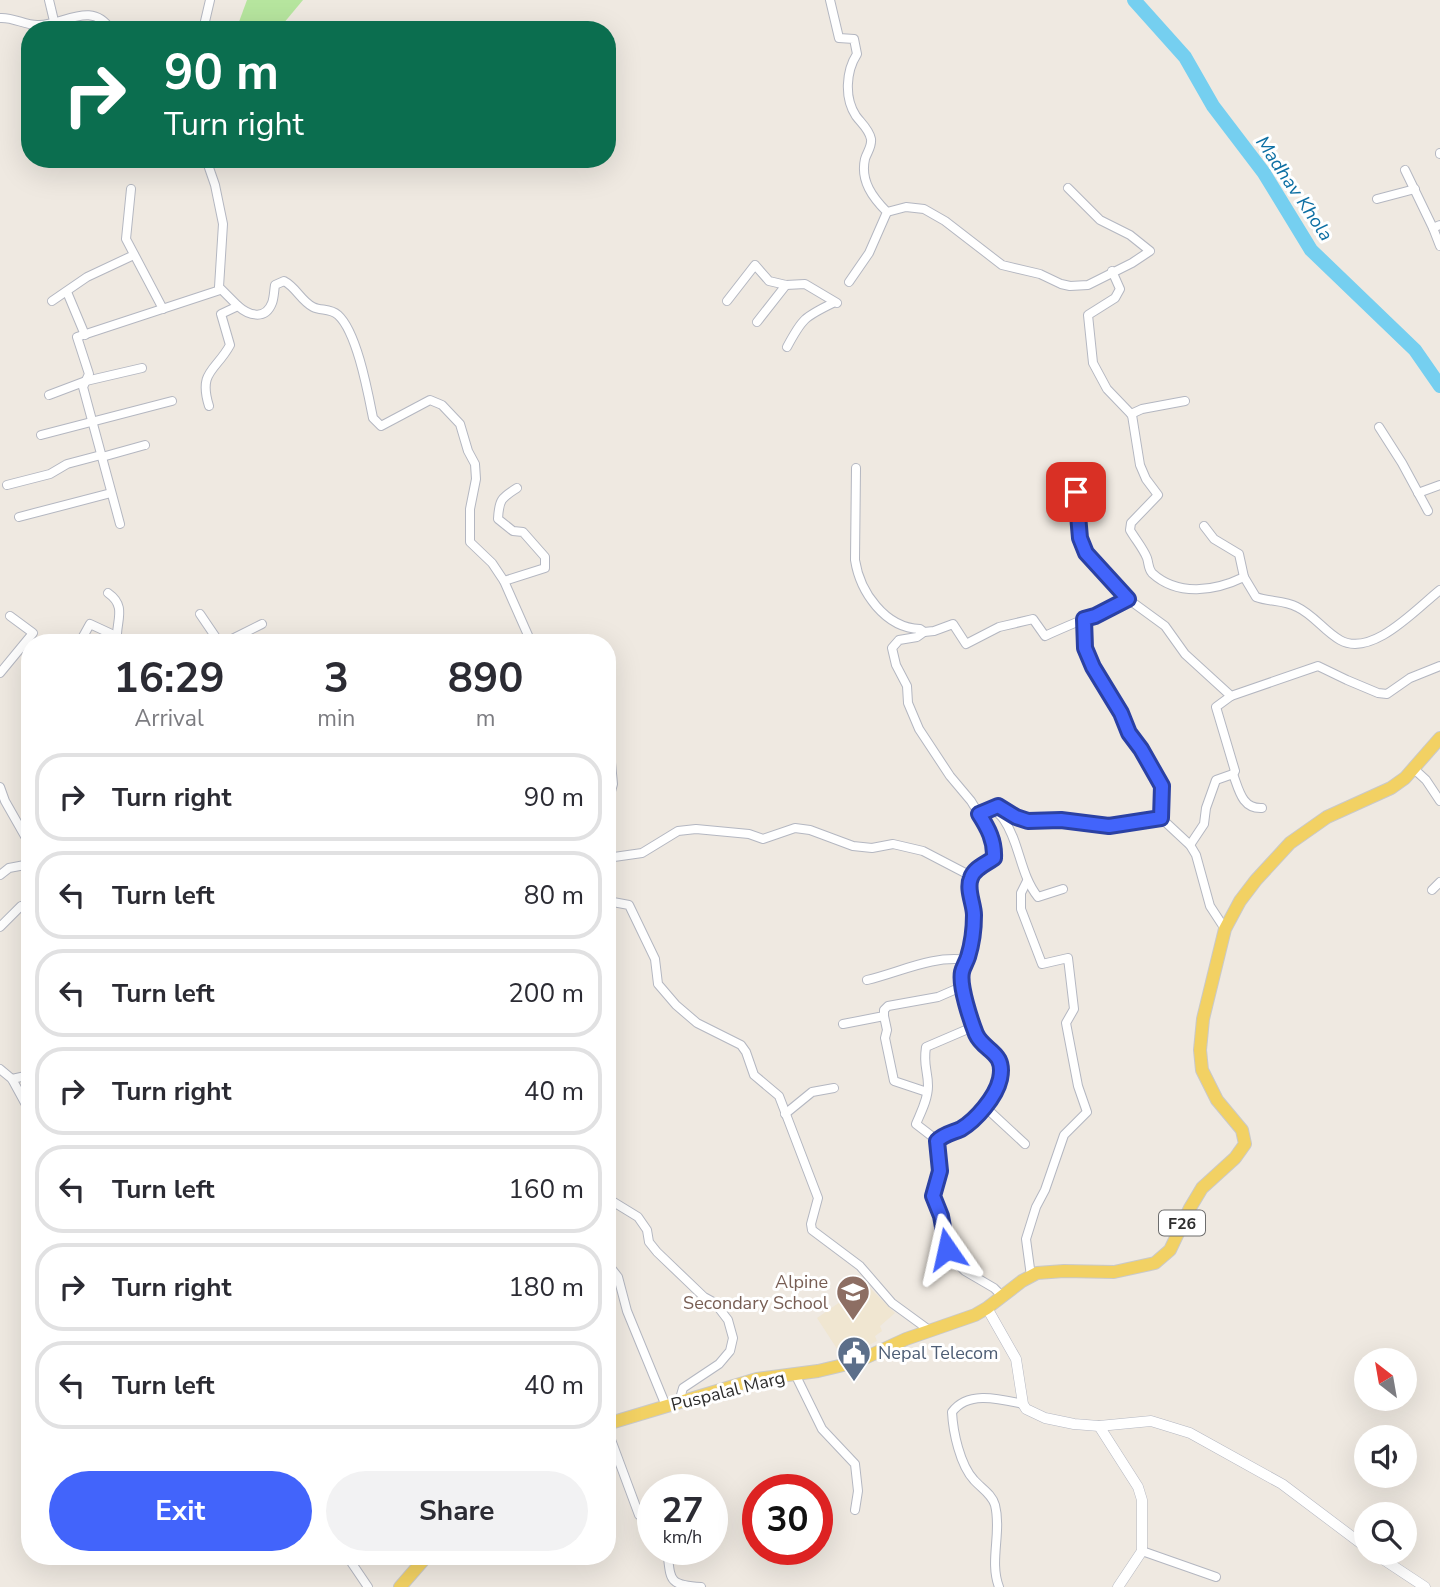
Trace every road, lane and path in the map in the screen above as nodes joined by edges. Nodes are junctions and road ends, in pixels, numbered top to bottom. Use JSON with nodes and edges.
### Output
{"nodes":[{"id":1,"x":49,"y":0,"type":"edge"},
{"id":2,"x":209,"y":0,"type":"edge"},
{"id":3,"x":830,"y":0,"type":"edge"},
{"id":4,"x":0,"y":18,"type":"edge"},
{"id":5,"x":54,"y":21,"type":"joint"},
{"id":6,"x":104,"y":21,"type":"edge"},
{"id":7,"x":205,"y":21,"type":"edge"},
{"id":8,"x":21,"y":22,"type":"edge"},
{"id":9,"x":209,"y":168,"type":"edge"},
{"id":10,"x":1405,"y":170,"type":"dead end"},
{"id":11,"x":1068,"y":188,"type":"dead end"},
{"id":12,"x":131,"y":189,"type":"dead end"},
{"id":13,"x":1415,"y":190,"type":"junction"},
{"id":14,"x":1377,"y":199,"type":"dead end"},
{"id":15,"x":887,"y":212,"type":"junction"},
{"id":16,"x":1436,"y":226,"type":"edge"},
{"id":17,"x":1440,"y":246,"type":"edge"},
{"id":18,"x":134,"y":255,"type":"junction"},
{"id":19,"x":1112,"y":271,"type":"junction"},
{"id":20,"x":849,"y":282,"type":"dead end"},
{"id":21,"x":786,"y":285,"type":"junction"},
{"id":22,"x":220,"y":290,"type":"junction"},
{"id":23,"x":67,"y":292,"type":"junction"},
{"id":24,"x":52,"y":301,"type":"dead end"},
{"id":25,"x":727,"y":301,"type":"dead end"},
{"id":26,"x":238,"y":306,"type":"junction"},
{"id":27,"x":163,"y":309,"type":"junction"},
{"id":28,"x":757,"y":322,"type":"dead end"},
{"id":29,"x":85,"y":335,"type":"junction"},
{"id":30,"x":787,"y":347,"type":"dead end"},
{"id":31,"x":142,"y":368,"type":"dead end"},
{"id":32,"x":86,"y":381,"type":"junction"},
{"id":33,"x":49,"y":395,"type":"dead end"},
{"id":34,"x":172,"y":401,"type":"dead end"},
{"id":35,"x":1185,"y":401,"type":"dead end"},
{"id":36,"x":209,"y":406,"type":"dead end"},
{"id":37,"x":1132,"y":414,"type":"junction"},
{"id":38,"x":92,"y":421,"type":"junction"},
{"id":39,"x":1379,"y":427,"type":"dead end"},
{"id":40,"x":41,"y":435,"type":"dead end"},
{"id":41,"x":145,"y":445,"type":"dead end"},
{"id":42,"x":102,"y":456,"type":"junction"},
{"id":43,"x":856,"y":468,"type":"dead end"},
{"id":44,"x":7,"y":485,"type":"dead end"},
{"id":45,"x":1440,"y":485,"type":"edge"},
{"id":46,"x":517,"y":488,"type":"dead end"},
{"id":47,"x":1076,"y":492,"type":"dead end"},
{"id":48,"x":111,"y":493,"type":"junction"},
{"id":49,"x":1418,"y":493,"type":"junction"},
{"id":50,"x":1428,"y":511,"type":"dead end"},
{"id":51,"x":19,"y":517,"type":"dead end"},
{"id":52,"x":120,"y":524,"type":"dead end"},
{"id":53,"x":1204,"y":526,"type":"dead end"},
{"id":54,"x":1244,"y":577,"type":"junction"},
{"id":55,"x":503,"y":581,"type":"junction"},
{"id":56,"x":1440,"y":590,"type":"edge"},
{"id":57,"x":108,"y":593,"type":"dead end"},
{"id":58,"x":1128,"y":599,"type":"junction"},
{"id":59,"x":200,"y":614,"type":"dead end"},
{"id":60,"x":10,"y":616,"type":"dead end"},
{"id":61,"x":1084,"y":619,"type":"junction"},
{"id":62,"x":261,"y":624,"type":"dead end"},
{"id":63,"x":924,"y":632,"type":"junction"},
{"id":64,"x":32,"y":634,"type":"edge"},
{"id":65,"x":84,"y":634,"type":"edge"},
{"id":66,"x":108,"y":634,"type":"edge"},
{"id":67,"x":117,"y":634,"type":"edge"},
{"id":68,"x":214,"y":634,"type":"edge"},
{"id":69,"x":242,"y":634,"type":"edge"},
{"id":70,"x":527,"y":634,"type":"edge"},
{"id":71,"x":21,"y":648,"type":"edge"},
{"id":72,"x":1440,"y":666,"type":"edge"},
{"id":73,"x":0,"y":673,"type":"edge"},
{"id":74,"x":1231,"y":696,"type":"junction"},
{"id":75,"x":1440,"y":738,"type":"edge"},
{"id":76,"x":1413,"y":768,"type":"junction"},
{"id":77,"x":1233,"y":774,"type":"junction"},
{"id":78,"x":0,"y":787,"type":"edge"},
{"id":79,"x":1440,"y":801,"type":"edge"},
{"id":80,"x":992,"y":808,"type":"junction"},
{"id":81,"x":1262,"y":808,"type":"dead end"},
{"id":82,"x":979,"y":814,"type":"junction"},
{"id":83,"x":1161,"y":818,"type":"junction"},
{"id":84,"x":21,"y":829,"type":"edge"},
{"id":85,"x":1190,"y":845,"type":"junction"},
{"id":86,"x":616,"y":857,"type":"edge"},
{"id":87,"x":21,"y":866,"type":"edge"},
{"id":88,"x":0,"y":874,"type":"edge"},
{"id":89,"x":971,"y":876,"type":"junction"},
{"id":90,"x":1027,"y":881,"type":"junction"},
{"id":91,"x":1440,"y":882,"type":"edge"},
{"id":92,"x":1063,"y":889,"type":"dead end"},
{"id":93,"x":1432,"y":890,"type":"dead end"},
{"id":94,"x":616,"y":903,"type":"edge"},
{"id":95,"x":21,"y":906,"type":"edge"},
{"id":96,"x":0,"y":927,"type":"edge"},
{"id":97,"x":1225,"y":929,"type":"junction"},
{"id":98,"x":967,"y":960,"type":"junction"},
{"id":99,"x":867,"y":980,"type":"dead end"},
{"id":100,"x":961,"y":987,"type":"junction"},
{"id":101,"x":884,"y":1016,"type":"junction"},
{"id":102,"x":842,"y":1024,"type":"dead end"},
{"id":103,"x":975,"y":1026,"type":"junction"},
{"id":104,"x":0,"y":1069,"type":"edge"},
{"id":105,"x":21,"y":1077,"type":"edge"},
{"id":106,"x":12,"y":1079,"type":"junction"},
{"id":107,"x":834,"y":1087,"type":"dead end"},
{"id":108,"x":927,"y":1092,"type":"junction"},
{"id":109,"x":21,"y":1096,"type":"edge"},
{"id":110,"x":984,"y":1106,"type":"junction"},
{"id":111,"x":785,"y":1114,"type":"junction"},
{"id":112,"x":937,"y":1141,"type":"junction"},
{"id":113,"x":1025,"y":1144,"type":"dead end"},
{"id":114,"x":616,"y":1204,"type":"edge"},
{"id":115,"x":616,"y":1275,"type":"edge"},
{"id":116,"x":1031,"y":1276,"type":"junction"},
{"id":117,"x":1003,"y":1297,"type":"junction"},
{"id":118,"x":988,"y":1308,"type":"junction"},
{"id":119,"x":929,"y":1330,"type":"junction"},
{"id":120,"x":795,"y":1374,"type":"junction"},
{"id":121,"x":683,"y":1402,"type":"junction"},
{"id":122,"x":1023,"y":1404,"type":"junction"},
{"id":123,"x":666,"y":1406,"type":"junction"},
{"id":124,"x":616,"y":1423,"type":"edge"},
{"id":125,"x":1099,"y":1426,"type":"junction"},
{"id":126,"x":616,"y":1451,"type":"edge"},
{"id":127,"x":637,"y":1509,"type":"edge"},
{"id":128,"x":855,"y":1510,"type":"dead end"},
{"id":129,"x":1354,"y":1538,"type":"edge"},
{"id":130,"x":1142,"y":1551,"type":"junction"},
{"id":131,"x":354,"y":1565,"type":"edge"},
{"id":132,"x":419,"y":1565,"type":"edge"},
{"id":133,"x":669,"y":1565,"type":"edge"},
{"id":134,"x":1392,"y":1565,"type":"edge"},
{"id":135,"x":1216,"y":1577,"type":"dead end"},
{"id":136,"x":368,"y":1587,"type":"edge"},
{"id":137,"x":400,"y":1587,"type":"edge"},
{"id":138,"x":701,"y":1587,"type":"edge"},
{"id":139,"x":999,"y":1587,"type":"edge"},
{"id":140,"x":1118,"y":1587,"type":"edge"},
{"id":141,"x":1425,"y":1587,"type":"edge"}],
"edges":[{"from":1,"to":5,"type":"street"},
{"from":2,"to":7,"type":"street"},
{"from":3,"to":15,"type":"street"},
{"from":4,"to":8,"type":"street"},
{"from":5,"to":6,"type":"street"},
{"from":9,"to":22,"type":"street"},
{"from":10,"to":13,"type":"street"},
{"from":11,"to":19,"type":"street"},
{"from":12,"to":18,"type":"street"},
{"from":13,"to":14,"type":"street"},
{"from":13,"to":16,"type":"street"},
{"from":15,"to":19,"type":"street"},
{"from":15,"to":20,"type":"street"},
{"from":16,"to":17,"type":"street"},
{"from":18,"to":23,"type":"street"},
{"from":18,"to":27,"type":"street"},
{"from":19,"to":37,"type":"street"},
{"from":21,"to":25,"type":"street"},
{"from":21,"to":28,"type":"street"},
{"from":21,"to":30,"type":"street"},
{"from":22,"to":26,"type":"street"},
{"from":22,"to":27,"type":"street"},
{"from":23,"to":24,"type":"street"},
{"from":23,"to":29,"type":"street"},
{"from":26,"to":36,"type":"street"},
{"from":26,"to":55,"type":"street"},
{"from":27,"to":29,"type":"street"},
{"from":29,"to":32,"type":"street"},
{"from":31,"to":32,"type":"street"},
{"from":32,"to":33,"type":"street"},
{"from":32,"to":38,"type":"street"},
{"from":34,"to":38,"type":"street"},
{"from":35,"to":37,"type":"street"},
{"from":37,"to":54,"type":"street"},
{"from":38,"to":40,"type":"street"},
{"from":38,"to":42,"type":"street"},
{"from":39,"to":49,"type":"street"},
{"from":41,"to":42,"type":"street"},
{"from":42,"to":44,"type":"street"},
{"from":42,"to":48,"type":"street"},
{"from":43,"to":63,"type":"street"},
{"from":45,"to":49,"type":"street"},
{"from":46,"to":55,"type":"street"},
{"from":47,"to":58,"type":"street"},
{"from":48,"to":51,"type":"street"},
{"from":48,"to":52,"type":"street"},
{"from":49,"to":50,"type":"street"},
{"from":53,"to":54,"type":"street"},
{"from":54,"to":56,"type":"street"},
{"from":55,"to":70,"type":"street"},
{"from":57,"to":67,"type":"street"},
{"from":58,"to":61,"type":"street"},
{"from":58,"to":74,"type":"street"},
{"from":59,"to":68,"type":"street"},
{"from":60,"to":64,"type":"street"},
{"from":61,"to":63,"type":"street"},
{"from":61,"to":83,"type":"street"},
{"from":62,"to":69,"type":"street"},
{"from":63,"to":82,"type":"street"},
{"from":65,"to":66,"type":"street"},
{"from":71,"to":73,"type":"street"},
{"from":72,"to":74,"type":"street"},
{"from":74,"to":77,"type":"street"},
{"from":75,"to":76,"type":"main road","name":"Puspalal Marg","number":"F26"},
{"from":76,"to":79,"type":"street"},
{"from":76,"to":97,"type":"main road","name":"Puspalal Marg","number":"F26"},
{"from":77,"to":81,"type":"street"},
{"from":77,"to":85,"type":"street"},
{"from":78,"to":84,"type":"street"},
{"from":80,"to":82,"type":"street"},
{"from":80,"to":83,"type":"street"},
{"from":80,"to":90,"type":"street"},
{"from":82,"to":89,"type":"street"},
{"from":83,"to":85,"type":"street"},
{"from":85,"to":97,"type":"street"},
{"from":86,"to":89,"type":"street"},
{"from":87,"to":88,"type":"street"},
{"from":89,"to":98,"type":"street"},
{"from":90,"to":92,"type":"street"},
{"from":90,"to":116,"type":"street"},
{"from":91,"to":93,"type":"street"},
{"from":94,"to":111,"type":"street"},
{"from":95,"to":96,"type":"street"},
{"from":97,"to":116,"type":"main road","name":"Puspalal Marg","number":"F26"},
{"from":98,"to":99,"type":"street"},
{"from":98,"to":100,"type":"street"},
{"from":100,"to":101,"type":"street"},
{"from":100,"to":103,"type":"street"},
{"from":101,"to":102,"type":"street"},
{"from":101,"to":108,"type":"street"},
{"from":103,"to":108,"type":"street"},
{"from":103,"to":110,"type":"street"},
{"from":104,"to":106,"type":"street"},
{"from":105,"to":106,"type":"street"},
{"from":106,"to":109,"type":"street"},
{"from":107,"to":111,"type":"street"},
{"from":108,"to":112,"type":"street"},
{"from":110,"to":112,"type":"street"},
{"from":110,"to":113,"type":"street"},
{"from":111,"to":119,"type":"street"},
{"from":112,"to":117,"type":"street"},
{"from":114,"to":121,"type":"street"},
{"from":115,"to":123,"type":"street"},
{"from":116,"to":117,"type":"main road","name":"Puspalal Marg","number":"F26"},
{"from":117,"to":118,"type":"main road","name":"Puspalal Marg","number":"F26"},
{"from":118,"to":119,"type":"main road","name":"Puspalal Marg","number":"F26"},
{"from":118,"to":122,"type":"street"},
{"from":119,"to":120,"type":"main road","name":"Puspalal Marg","number":"F26"},
{"from":120,"to":121,"type":"main road","name":"Puspalal Marg","number":"F26"},
{"from":120,"to":128,"type":"street"},
{"from":121,"to":123,"type":"main road","name":"Puspalal Marg","number":"F26"},
{"from":122,"to":125,"type":"street"},
{"from":122,"to":139,"type":"street"},
{"from":123,"to":124,"type":"main road","name":"Puspalal Marg","number":"F26"},
{"from":125,"to":129,"type":"street"},
{"from":125,"to":130,"type":"street"},
{"from":126,"to":127,"type":"street"},
{"from":130,"to":135,"type":"street"},
{"from":130,"to":140,"type":"street"},
{"from":131,"to":136,"type":"street"},
{"from":132,"to":137,"type":"main road"},
{"from":133,"to":138,"type":"street"},
{"from":134,"to":141,"type":"street"}]}
